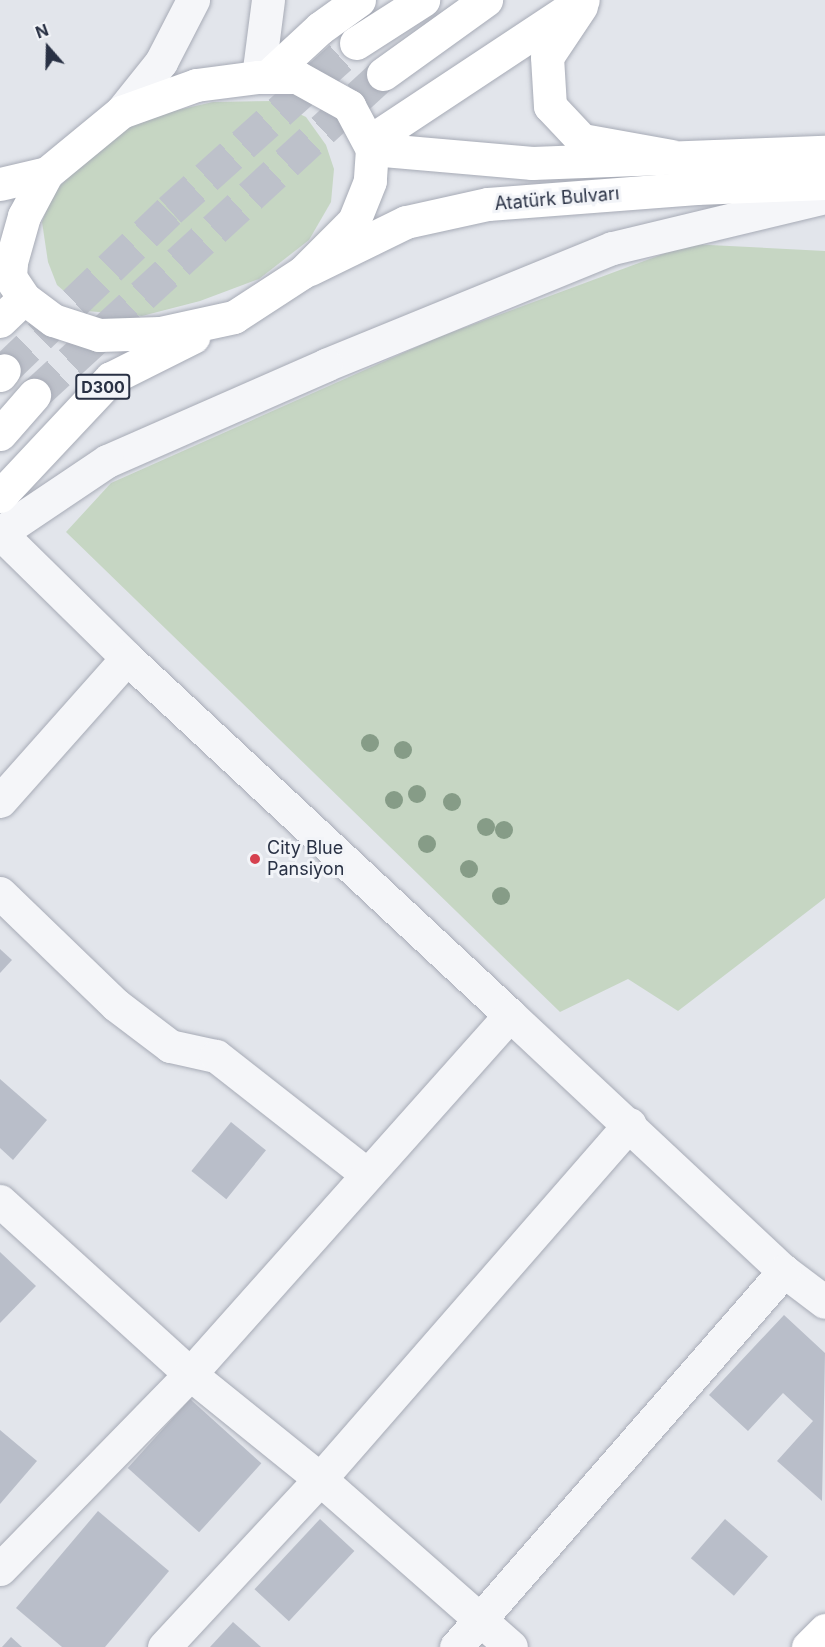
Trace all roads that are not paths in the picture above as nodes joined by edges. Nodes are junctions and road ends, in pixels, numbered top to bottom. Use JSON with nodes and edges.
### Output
{"nodes":[{"id":1,"x":193,"y":0,"type":"edge"},
{"id":2,"x":268,"y":0,"type":"edge"},
{"id":3,"x":360,"y":0,"type":"edge"},
{"id":4,"x":423,"y":0,"type":"edge"},
{"id":5,"x":486,"y":0,"type":"edge"},
{"id":6,"x":584,"y":0,"type":"edge"},
{"id":7,"x":356,"y":43,"type":"tunnel mouth"},
{"id":8,"x":383,"y":74,"type":"tunnel mouth"},
{"id":9,"x":263,"y":77,"type":"junction"},
{"id":10,"x":121,"y":112,"type":"junction"},
{"id":11,"x":371,"y":145,"type":"junction"},
{"id":12,"x":825,"y":152,"type":"edge"},
{"id":13,"x":671,"y":156,"type":"junction"},
{"id":14,"x":47,"y":173,"type":"junction"},
{"id":15,"x":825,"y":183,"type":"edge"},
{"id":16,"x":0,"y":184,"type":"edge"},
{"id":17,"x":825,"y":197,"type":"edge"},
{"id":18,"x":303,"y":272,"type":"junction"},
{"id":19,"x":11,"y":284,"type":"edge"},
{"id":20,"x":234,"y":317,"type":"junction"},
{"id":21,"x":0,"y":321,"type":"edge"},
{"id":22,"x":34,"y":395,"type":"tunnel mouth"},
{"id":23,"x":0,"y":434,"type":"edge"},
{"id":24,"x":0,"y":496,"type":"edge"},
{"id":25,"x":0,"y":533,"type":"edge"},
{"id":26,"x":127,"y":658,"type":"junction"},
{"id":27,"x":0,"y":801,"type":"edge"},
{"id":28,"x":0,"y":893,"type":"edge"},
{"id":29,"x":510,"y":1015,"type":"junction"},
{"id":30,"x":630,"y":1124,"type":"junction"},
{"id":31,"x":365,"y":1173,"type":"junction"},
{"id":32,"x":0,"y":1201,"type":"edge"},
{"id":33,"x":784,"y":1270,"type":"junction"},
{"id":34,"x":825,"y":1302,"type":"edge"},
{"id":35,"x":190,"y":1374,"type":"junction"},
{"id":36,"x":321,"y":1479,"type":"junction"},
{"id":37,"x":0,"y":1569,"type":"edge"},
{"id":38,"x":479,"y":1622,"type":"junction"},
{"id":39,"x":825,"y":1630,"type":"edge"},
{"id":40,"x":164,"y":1647,"type":"edge"},
{"id":41,"x":456,"y":1647,"type":"edge"},
{"id":42,"x":511,"y":1647,"type":"edge"},
{"id":43,"x":808,"y":1647,"type":"edge"}],
"edges":[{"from":1,"to":10,"type":"street"},
{"from":2,"to":9,"type":"street"},
{"from":3,"to":9,"type":"main road"},
{"from":4,"to":7,"type":"main road"},
{"from":5,"to":8,"type":"main road"},
{"from":6,"to":11,"type":"main road"},
{"from":6,"to":13,"type":"main road"},
{"from":9,"to":10,"type":"main road"},
{"from":9,"to":11,"type":"main road"},
{"from":10,"to":14,"type":"main road"},
{"from":11,"to":13,"type":"main road","name":"Atatürk Bulvarı"},
{"from":11,"to":18,"type":"main road"},
{"from":12,"to":13,"type":"main road","name":"Atatürk Bulvarı"},
{"from":14,"to":16,"type":"main road"},
{"from":14,"to":19,"type":"main road"},
{"from":15,"to":18,"type":"main road","name":"Atatürk Bulvarı"},
{"from":17,"to":25,"type":"street"},
{"from":18,"to":20,"type":"main road"},
{"from":19,"to":20,"type":"main road"},
{"from":19,"to":21,"type":"main road"},
{"from":20,"to":24,"type":"main road","number":"D300"},
{"from":22,"to":23,"type":"main road"},
{"from":25,"to":26,"type":"street"},
{"from":26,"to":27,"type":"street"},
{"from":26,"to":29,"type":"street"},
{"from":28,"to":31,"type":"street"},
{"from":29,"to":30,"type":"street"},
{"from":29,"to":31,"type":"street"},
{"from":30,"to":33,"type":"street"},
{"from":30,"to":36,"type":"street"},
{"from":31,"to":35,"type":"street"},
{"from":32,"to":35,"type":"street"},
{"from":33,"to":34,"type":"street"},
{"from":33,"to":38,"type":"street"},
{"from":35,"to":36,"type":"street"},
{"from":35,"to":37,"type":"street"},
{"from":36,"to":38,"type":"street"},
{"from":36,"to":40,"type":"street"},
{"from":38,"to":41,"type":"street"},
{"from":38,"to":42,"type":"street"},
{"from":39,"to":43,"type":"main road"}]}
